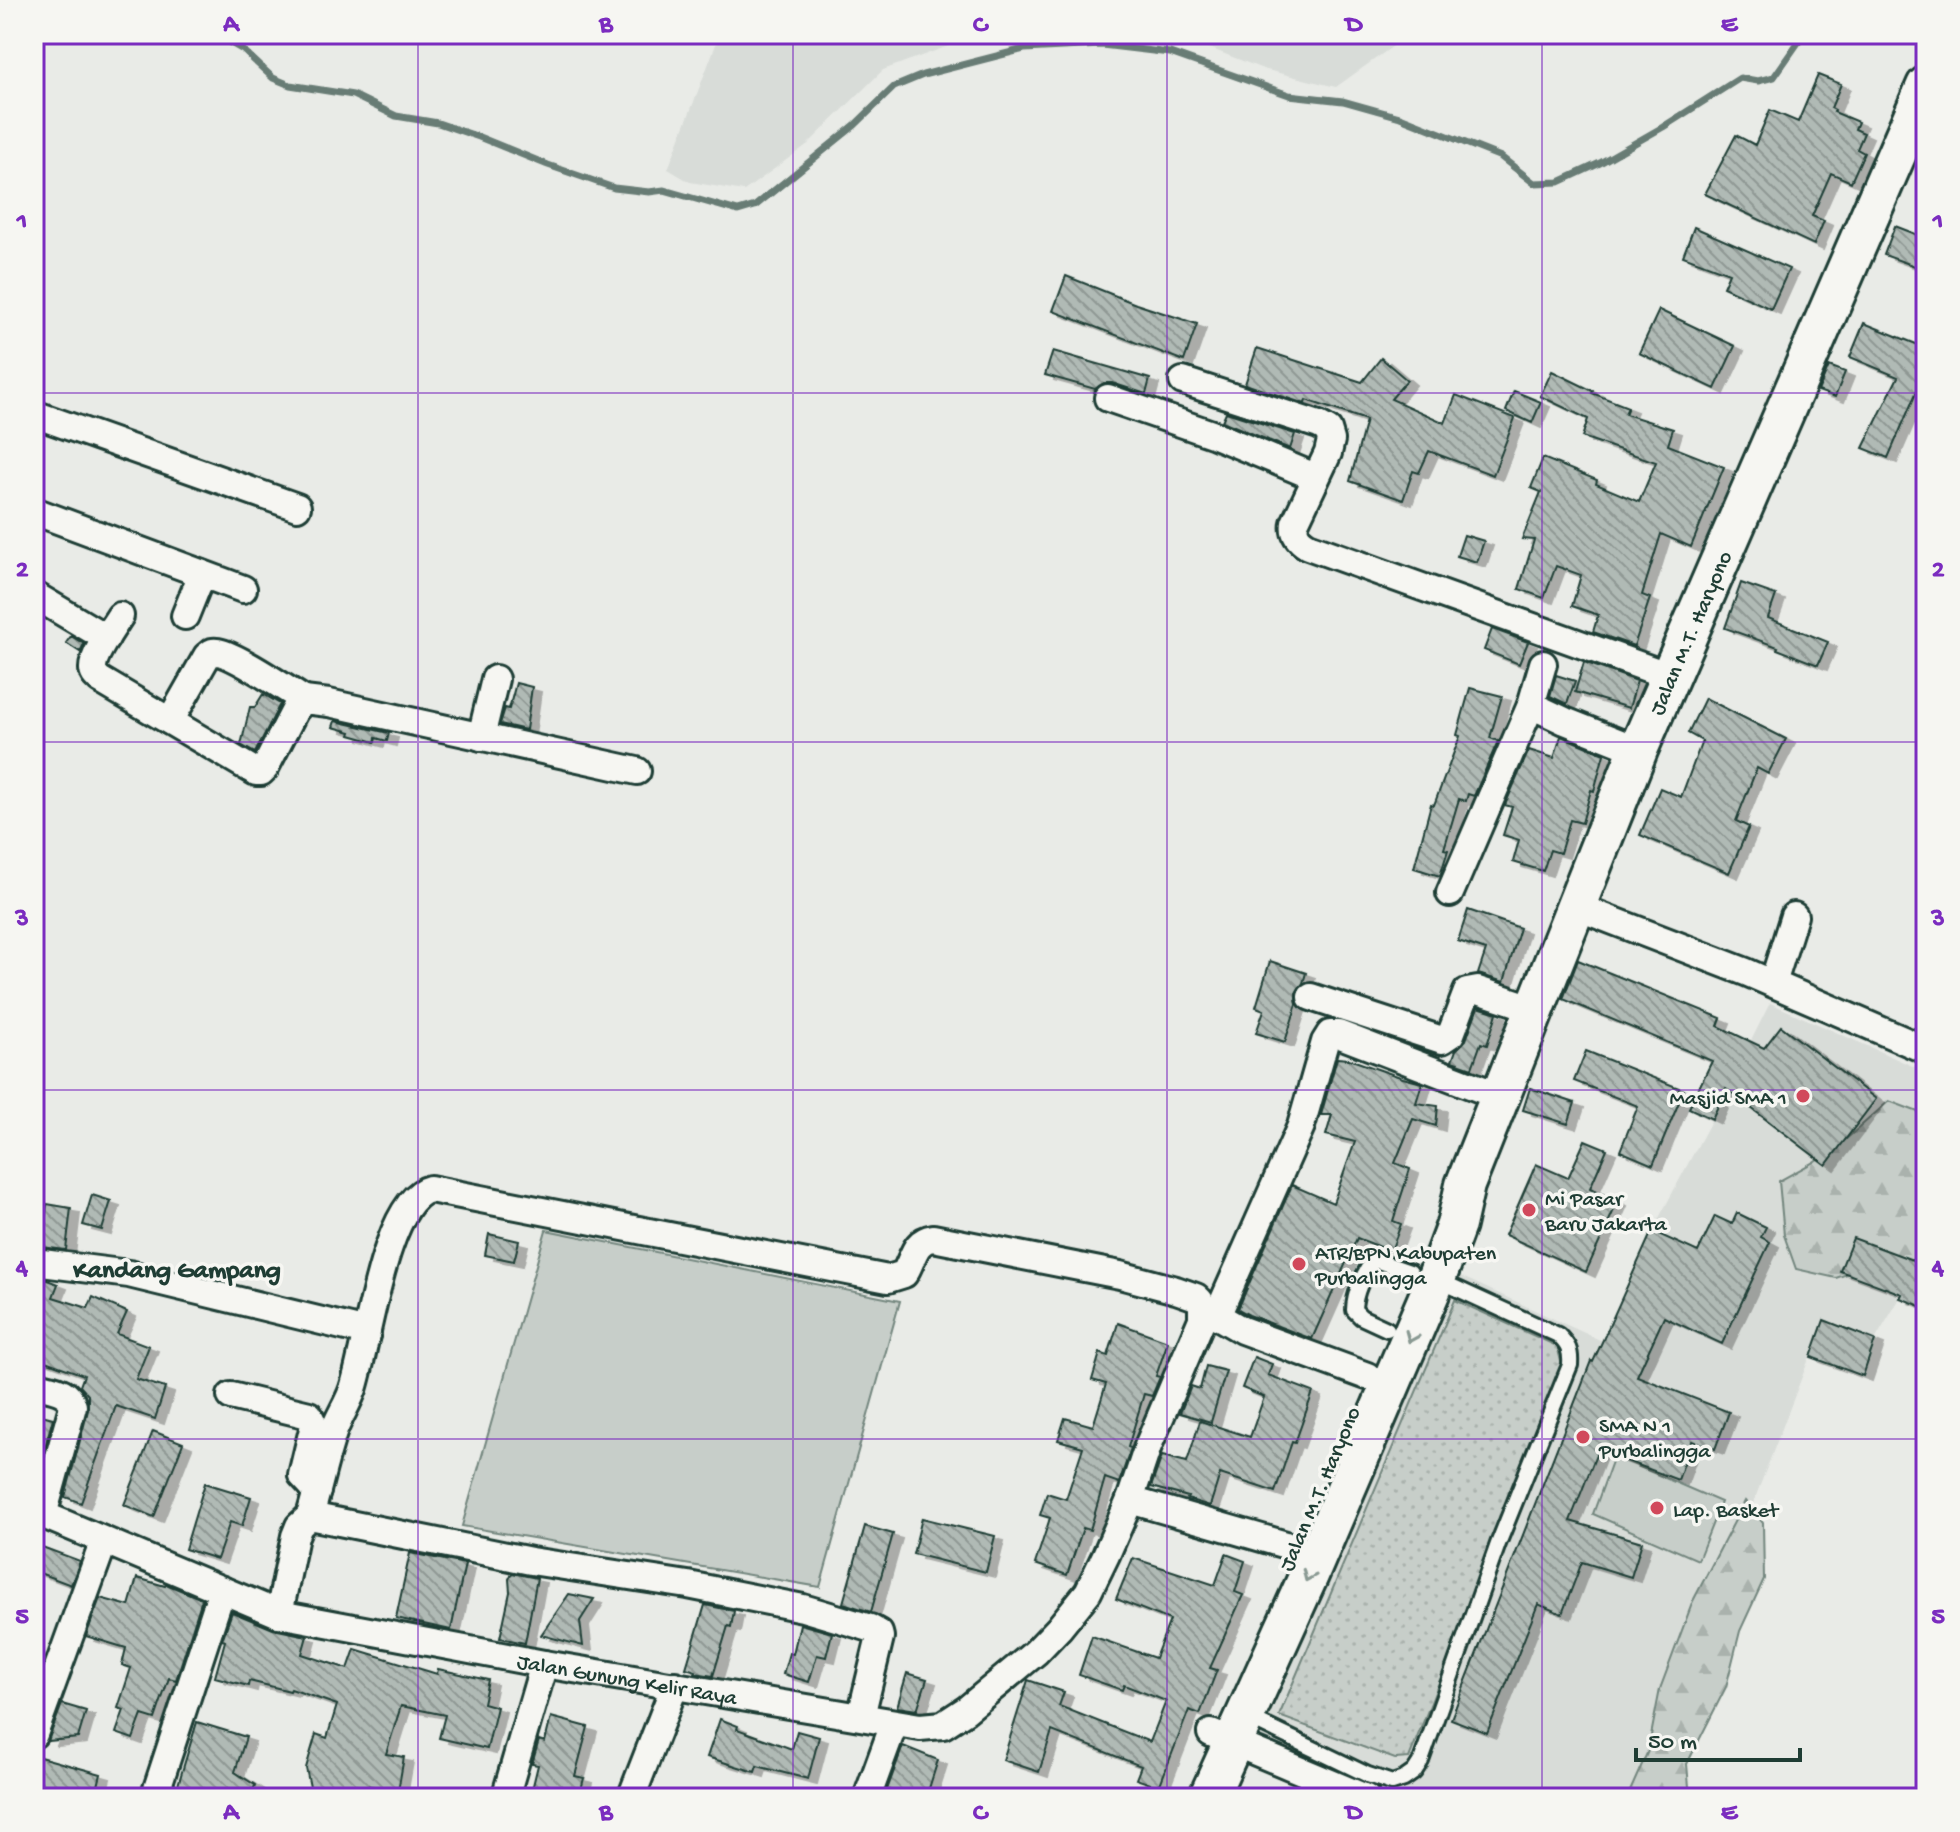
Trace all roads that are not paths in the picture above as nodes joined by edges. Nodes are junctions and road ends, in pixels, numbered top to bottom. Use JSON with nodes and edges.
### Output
{"nodes":[{"id":1,"x":1926,"y":86,"type":"edge"},
{"id":2,"x":1183,"y":381,"type":"dead end"},
{"id":3,"x":1108,"y":398,"type":"dead end"},
{"id":4,"x":34,"y":414,"type":"edge"},
{"id":5,"x":1315,"y":477,"type":"junction"},
{"id":6,"x":297,"y":507,"type":"dead end"},
{"id":7,"x":34,"y":511,"type":"edge"},
{"id":8,"x":202,"y":574,"type":"junction"},
{"id":9,"x":243,"y":589,"type":"dead end"},
{"id":10,"x":34,"y":595,"type":"edge"},
{"id":11,"x":185,"y":616,"type":"dead end"},
{"id":12,"x":1543,"y":664,"type":"dead end"},
{"id":13,"x":1669,"y":676,"type":"junction"},
{"id":14,"x":495,"y":679,"type":"dead end"},
{"id":15,"x":304,"y":700,"type":"junction"},
{"id":16,"x":1531,"y":705,"type":"junction"},
{"id":17,"x":170,"y":721,"type":"junction"},
{"id":18,"x":481,"y":737,"type":"junction"},
{"id":19,"x":1638,"y":750,"type":"junction"},
{"id":20,"x":637,"y":771,"type":"dead end"},
{"id":21,"x":1450,"y":893,"type":"dead end"},
{"id":22,"x":1575,"y":906,"type":"junction"},
{"id":23,"x":1794,"y":916,"type":"dead end"},
{"id":24,"x":1773,"y":983,"type":"junction"},
{"id":25,"x":1311,"y":997,"type":"dead end"},
{"id":26,"x":1535,"y":1009,"type":"junction"},
{"id":27,"x":1926,"y":1050,"type":"edge"},
{"id":28,"x":1499,"y":1096,"type":"junction"},
{"id":29,"x":34,"y":1262,"type":"edge"},
{"id":30,"x":1423,"y":1276,"type":"junction"},
{"id":31,"x":1210,"y":1311,"type":"junction"},
{"id":32,"x":359,"y":1330,"type":"junction"},
{"id":33,"x":1367,"y":1376,"type":"junction"},
{"id":34,"x":34,"y":1384,"type":"edge"},
{"id":35,"x":231,"y":1396,"type":"dead end"},
{"id":36,"x":311,"y":1494,"type":"junction"},
{"id":37,"x":1130,"y":1500,"type":"junction"},
{"id":38,"x":39,"y":1513,"type":"edge"},
{"id":39,"x":104,"y":1541,"type":"junction"},
{"id":40,"x":1293,"y":1547,"type":"junction"},
{"id":41,"x":222,"y":1590,"type":"junction"},
{"id":42,"x":266,"y":1608,"type":"junction"},
{"id":43,"x":544,"y":1664,"type":"junction"},
{"id":44,"x":675,"y":1685,"type":"junction"},
{"id":45,"x":861,"y":1716,"type":"junction"},
{"id":46,"x":894,"y":1724,"type":"junction"},
{"id":47,"x":1229,"y":1730,"type":"junction"},
{"id":48,"x":34,"y":1734,"type":"edge"},
{"id":49,"x":154,"y":1798,"type":"edge"},
{"id":50,"x":505,"y":1798,"type":"edge"},
{"id":51,"x":631,"y":1798,"type":"edge"},
{"id":52,"x":867,"y":1798,"type":"edge"},
{"id":53,"x":1182,"y":1798,"type":"edge"},
{"id":54,"x":1208,"y":1798,"type":"edge"},
{"id":55,"x":1366,"y":1798,"type":"edge"}],
"edges":[{"from":1,"to":13,"type":"main road","name":"Jalan M.T. Haryono"},
{"from":2,"to":5,"type":"street"},
{"from":3,"to":5,"type":"street"},
{"from":4,"to":6,"type":"street"},
{"from":5,"to":13,"type":"street"},
{"from":7,"to":8,"type":"street"},
{"from":8,"to":9,"type":"street"},
{"from":8,"to":11,"type":"street"},
{"from":10,"to":17,"type":"street"},
{"from":12,"to":16,"type":"street"},
{"from":13,"to":19,"type":"main road","name":"Jalan M.T. Haryono"},
{"from":14,"to":18,"type":"street"},
{"from":15,"to":17,"type":"street"},
{"from":15,"to":17,"type":"street"},
{"from":15,"to":18,"type":"street"},
{"from":16,"to":19,"type":"street"},
{"from":16,"to":21,"type":"street"},
{"from":18,"to":20,"type":"street"},
{"from":19,"to":22,"type":"main road","name":"Jalan M.T. Haryono"},
{"from":22,"to":24,"type":"street"},
{"from":22,"to":26,"type":"main road","name":"Jalan M.T. Haryono"},
{"from":23,"to":24,"type":"street"},
{"from":24,"to":27,"type":"street"},
{"from":25,"to":26,"type":"street"},
{"from":26,"to":28,"type":"main road","name":"Jalan M.T. Haryono"},
{"from":28,"to":30,"type":"main road","name":"Jalan M.T. Haryono"},
{"from":28,"to":31,"type":"street","name":"Jalan Gunung Kelir Raya"},
{"from":29,"to":32,"type":"street"},
{"from":30,"to":33,"type":"main road","name":"Jalan M.T. Haryono"},
{"from":30,"to":47,"type":"main road","name":"Jalan M.T. Haryono","one_way":true},
{"from":30,"to":47,"type":"lane"},
{"from":31,"to":32,"type":"street"},
{"from":31,"to":33,"type":"street"},
{"from":31,"to":37,"type":"street","name":"Jalan Gunung Kelir Raya"},
{"from":32,"to":36,"type":"street"},
{"from":33,"to":40,"type":"main road","name":"Jalan M.T. Haryono"},
{"from":34,"to":38,"type":"street"},
{"from":35,"to":36,"type":"street"},
{"from":36,"to":42,"type":"street"},
{"from":36,"to":45,"type":"street"},
{"from":37,"to":40,"type":"street"},
{"from":37,"to":46,"type":"street","name":"Jalan Gunung Kelir Raya"},
{"from":38,"to":39,"type":"street","name":"Jalan Gunung Kelir Raya"},
{"from":39,"to":41,"type":"street","name":"Jalan Gunung Kelir Raya"},
{"from":39,"to":48,"type":"street"},
{"from":40,"to":47,"type":"main road","name":"Jalan M.T. Haryono"},
{"from":41,"to":42,"type":"street","name":"Jalan Gunung Kelir Raya"},
{"from":41,"to":49,"type":"street"},
{"from":42,"to":43,"type":"street","name":"Jalan Gunung Kelir Raya"},
{"from":43,"to":44,"type":"street","name":"Jalan Gunung Kelir Raya"},
{"from":43,"to":50,"type":"street"},
{"from":44,"to":45,"type":"street","name":"Jalan Gunung Kelir Raya"},
{"from":44,"to":51,"type":"street"},
{"from":45,"to":46,"type":"street","name":"Jalan Gunung Kelir Raya"},
{"from":46,"to":52,"type":"street"},
{"from":47,"to":53,"type":"main road","name":"Jalan M.T. Haryono"},
{"from":47,"to":54,"type":"main road","name":"Jalan M.T. Haryono"},
{"from":47,"to":55,"type":"street"}]}
